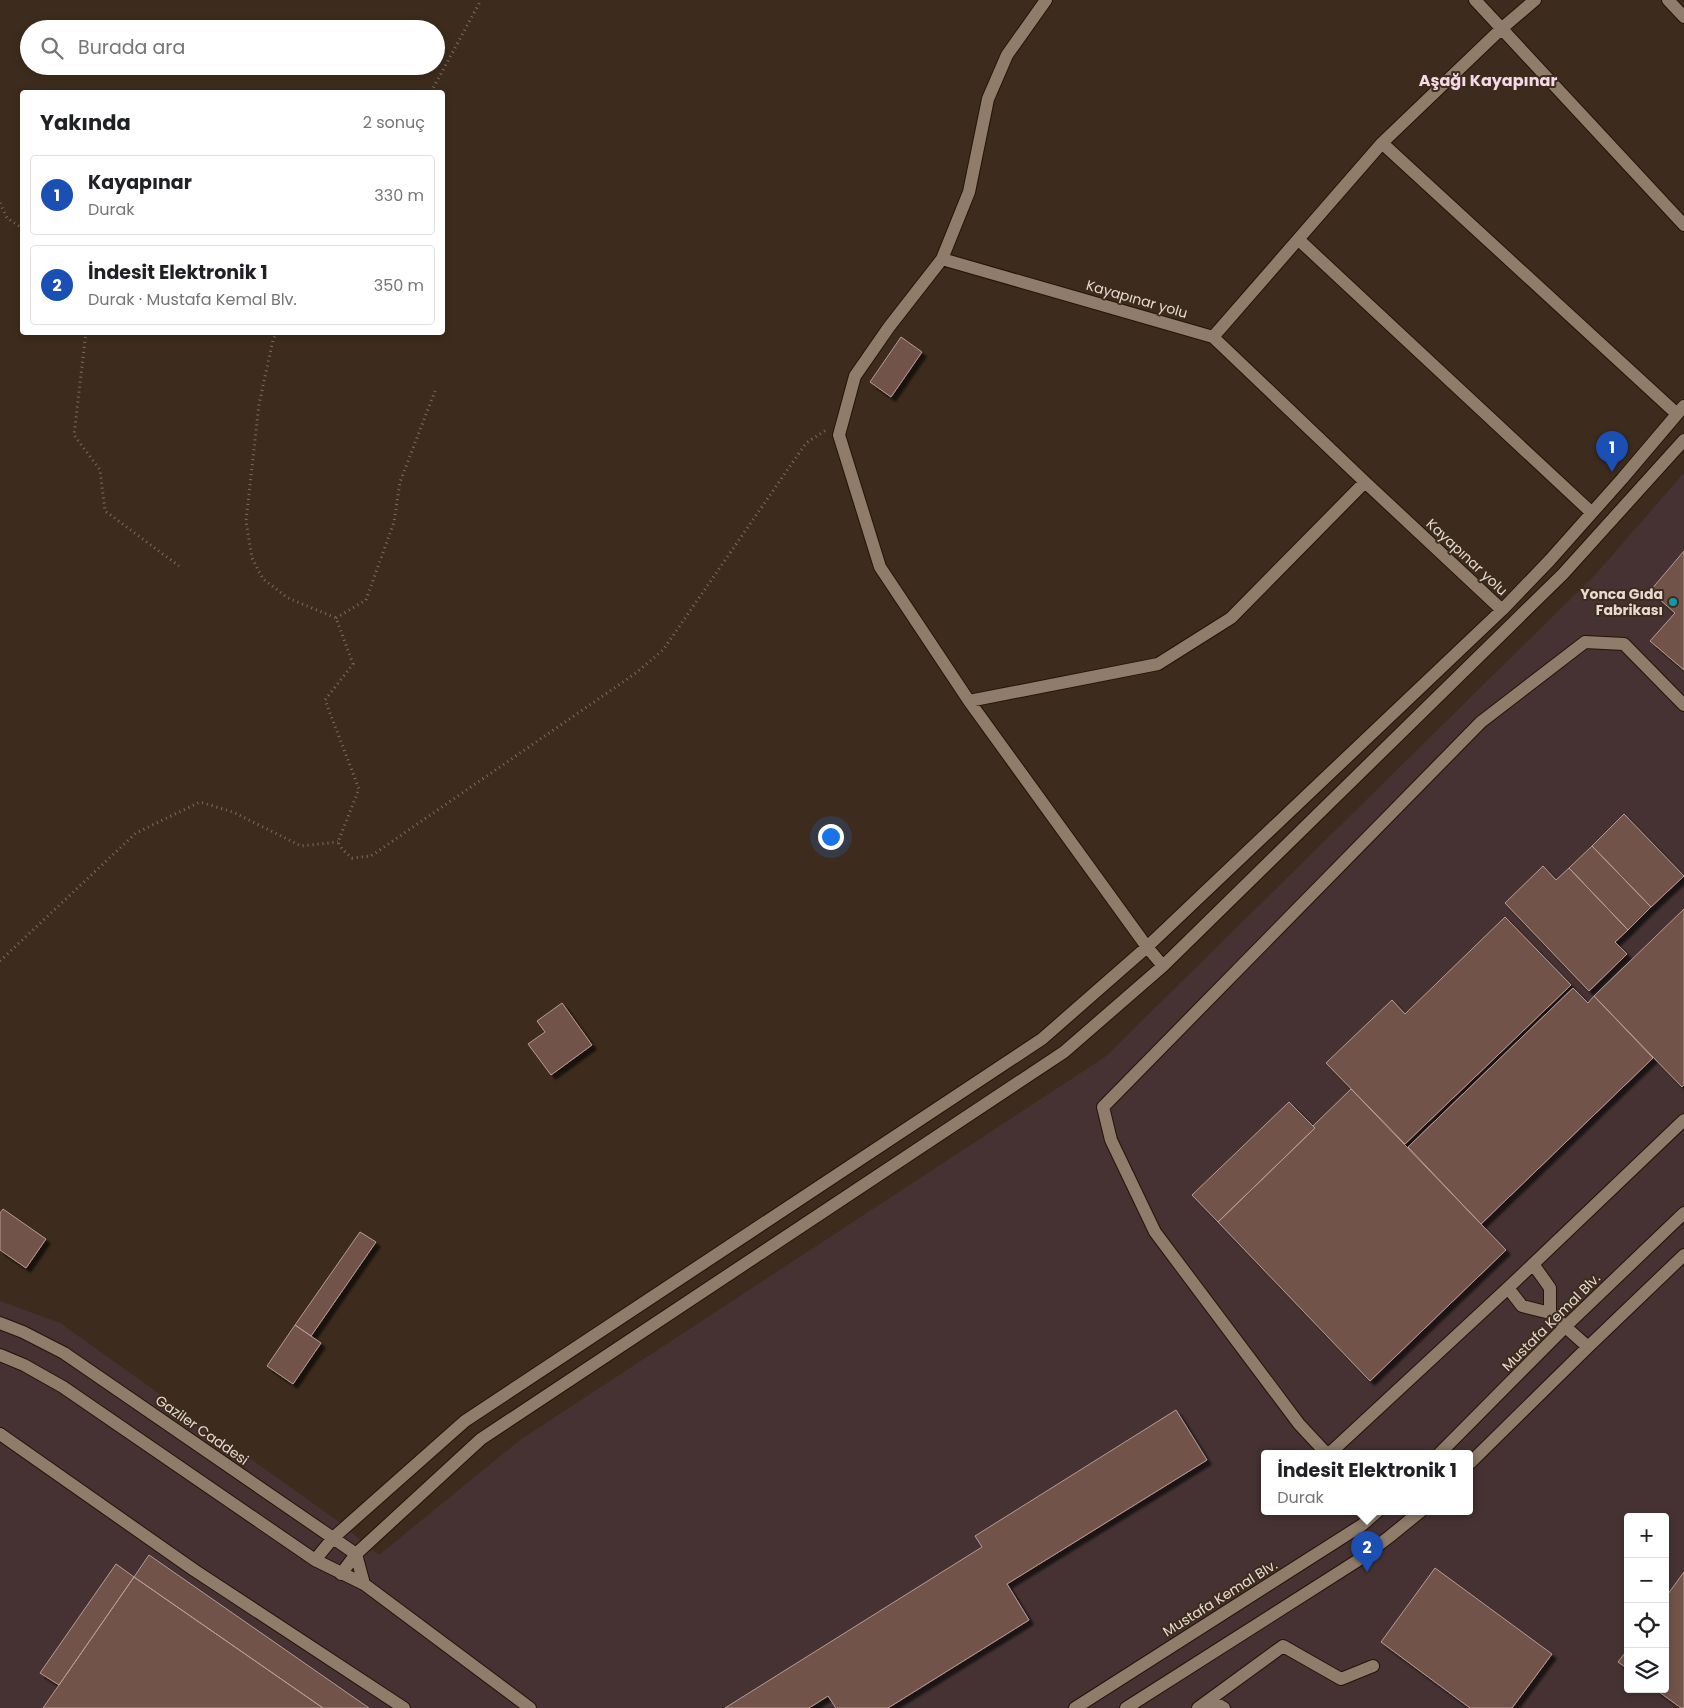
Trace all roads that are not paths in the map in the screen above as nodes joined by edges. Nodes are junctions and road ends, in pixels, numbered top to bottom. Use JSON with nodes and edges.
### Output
{"nodes":[{"id":1,"x":1046,"y":0,"type":"edge"},
{"id":2,"x":1475,"y":0,"type":"edge"},
{"id":3,"x":1535,"y":0,"type":"edge"},
{"id":4,"x":1668,"y":0,"type":"edge"},
{"id":5,"x":1684,"y":17,"type":"edge"},
{"id":6,"x":1501,"y":29,"type":"junction"},
{"id":7,"x":1382,"y":143,"type":"junction"},
{"id":8,"x":1684,"y":225,"type":"edge"},
{"id":9,"x":1299,"y":240,"type":"junction"},
{"id":10,"x":942,"y":259,"type":"junction"},
{"id":11,"x":1213,"y":337,"type":"junction"},
{"id":12,"x":1681,"y":410,"type":"edge"},
{"id":13,"x":1684,"y":440,"type":"edge"},
{"id":14,"x":1364,"y":482,"type":"junction"},
{"id":15,"x":1592,"y":513,"type":"junction"},
{"id":16,"x":1502,"y":610,"type":"junction"},
{"id":17,"x":969,"y":702,"type":"junction"},
{"id":18,"x":1684,"y":705,"type":"edge"},
{"id":19,"x":1147,"y":947,"type":"junction"},
{"id":20,"x":1163,"y":966,"type":"junction"},
{"id":21,"x":1684,"y":1120,"type":"edge"},
{"id":22,"x":1684,"y":1213,"type":"edge"},
{"id":23,"x":1684,"y":1255,"type":"edge"},
{"id":24,"x":1533,"y":1264,"type":"junction"},
{"id":25,"x":1508,"y":1288,"type":"junction"},
{"id":26,"x":1550,"y":1313,"type":"junction"},
{"id":27,"x":0,"y":1323,"type":"edge"},
{"id":28,"x":1566,"y":1326,"type":"junction"},
{"id":29,"x":1588,"y":1347,"type":"junction"},
{"id":30,"x":0,"y":1355,"type":"edge"},
{"id":31,"x":0,"y":1434,"type":"edge"},
{"id":32,"x":1323,"y":1450,"type":"edge"},
{"id":33,"x":1333,"y":1450,"type":"edge"},
{"id":34,"x":1443,"y":1450,"type":"edge"},
{"id":35,"x":1473,"y":1460,"type":"edge"},
{"id":36,"x":1373,"y":1515,"type":"edge"},
{"id":37,"x":1416,"y":1515,"type":"edge"},
{"id":38,"x":332,"y":1538,"type":"junction"},
{"id":39,"x":356,"y":1554,"type":"junction"},
{"id":40,"x":315,"y":1560,"type":"junction"},
{"id":41,"x":341,"y":1574,"type":"junction"},
{"id":42,"x":364,"y":1584,"type":"junction"},
{"id":43,"x":1373,"y":1666,"type":"dead end"},
{"id":44,"x":1152,"y":1693,"type":"junction"},
{"id":45,"x":1201,"y":1705,"type":"edge"},
{"id":46,"x":404,"y":1708,"type":"edge"},
{"id":47,"x":530,"y":1708,"type":"edge"},
{"id":48,"x":1075,"y":1708,"type":"edge"},
{"id":49,"x":1126,"y":1708,"type":"edge"},
{"id":50,"x":1150,"y":1708,"type":"edge"},
{"id":51,"x":1224,"y":1708,"type":"edge"}],
"edges":[{"from":1,"to":10,"type":"street"},
{"from":2,"to":6,"type":"street"},
{"from":3,"to":6,"type":"street"},
{"from":4,"to":5,"type":"street"},
{"from":6,"to":7,"type":"street"},
{"from":6,"to":8,"type":"street"},
{"from":7,"to":9,"type":"street"},
{"from":7,"to":12,"type":"street"},
{"from":9,"to":11,"type":"street"},
{"from":9,"to":15,"type":"street"},
{"from":10,"to":11,"type":"street","name":"Kayapınar yolu"},
{"from":10,"to":17,"type":"street"},
{"from":11,"to":14,"type":"street","name":"Kayapınar yolu"},
{"from":12,"to":15,"type":"street"},
{"from":13,"to":20,"type":"street"},
{"from":14,"to":16,"type":"street","name":"Kayapınar yolu"},
{"from":14,"to":17,"type":"street"},
{"from":15,"to":16,"type":"street"},
{"from":16,"to":19,"type":"street"},
{"from":17,"to":19,"type":"street"},
{"from":18,"to":32,"type":"street"},
{"from":19,"to":20,"type":"street"},
{"from":19,"to":38,"type":"street"},
{"from":20,"to":39,"type":"street"},
{"from":21,"to":24,"type":"street"},
{"from":22,"to":28,"type":"street","name":"Mustafa Kemal Blv."},
{"from":23,"to":29,"type":"street"},
{"from":24,"to":25,"type":"street"},
{"from":24,"to":26,"type":"street"},
{"from":25,"to":26,"type":"street"},
{"from":25,"to":33,"type":"street"},
{"from":26,"to":28,"type":"street"},
{"from":27,"to":38,"type":"street","name":"Gaziler Caddesi"},
{"from":28,"to":29,"type":"street"},
{"from":28,"to":34,"type":"street","name":"Mustafa Kemal Blv."},
{"from":29,"to":35,"type":"street"},
{"from":30,"to":40,"type":"street"},
{"from":31,"to":46,"type":"street"},
{"from":36,"to":48,"type":"street","name":"Mustafa Kemal Blv."},
{"from":37,"to":44,"type":"street"},
{"from":38,"to":39,"type":"street","name":"Gaziler Caddesi"},
{"from":38,"to":40,"type":"street"},
{"from":39,"to":41,"type":"street"},
{"from":39,"to":42,"type":"street"},
{"from":40,"to":41,"type":"street"},
{"from":41,"to":42,"type":"street"},
{"from":42,"to":47,"type":"street"},
{"from":43,"to":45,"type":"street"},
{"from":44,"to":49,"type":"street"},
{"from":44,"to":50,"type":"street"},
{"from":45,"to":51,"type":"street"}]}
